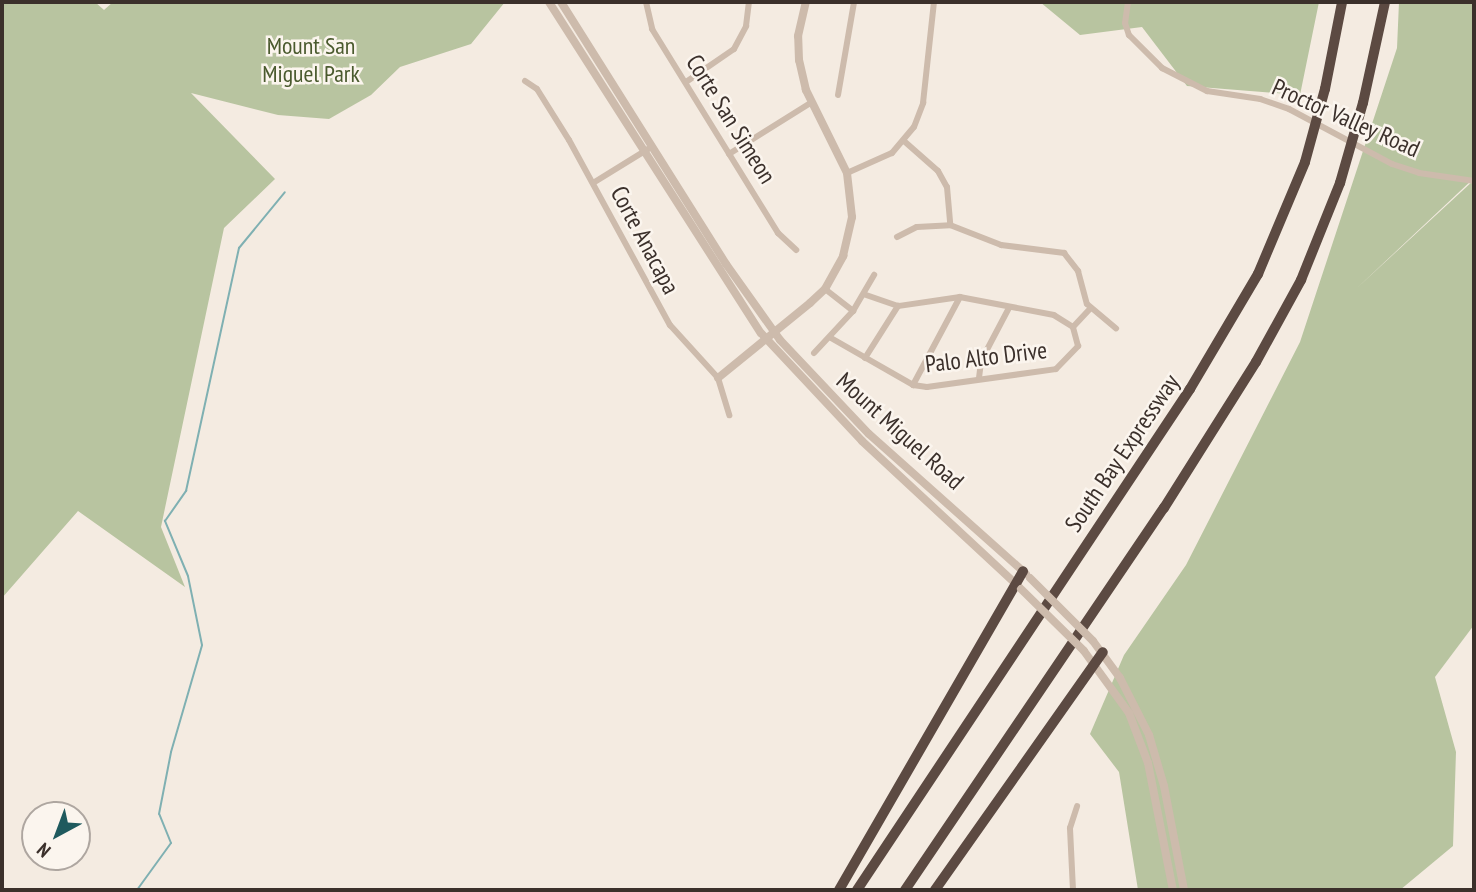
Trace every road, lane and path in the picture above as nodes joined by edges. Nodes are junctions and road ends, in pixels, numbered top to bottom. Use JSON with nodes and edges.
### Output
{"nodes":[{"id":1,"x":549,"y":2,"type":"edge"},
{"id":2,"x":561,"y":2,"type":"edge"},
{"id":3,"x":646,"y":2,"type":"edge"},
{"id":4,"x":749,"y":2,"type":"edge"},
{"id":5,"x":806,"y":2,"type":"edge"},
{"id":6,"x":855,"y":2,"type":"edge"},
{"id":7,"x":934,"y":2,"type":"edge"},
{"id":8,"x":1128,"y":2,"type":"edge"},
{"id":9,"x":1342,"y":2,"type":"edge"},
{"id":10,"x":1385,"y":2,"type":"edge"},
{"id":11,"x":525,"y":81,"type":"dead end"},
{"id":12,"x":686,"y":82,"type":"junction"},
{"id":13,"x":838,"y":95,"type":"dead end"},
{"id":14,"x":812,"y":102,"type":"junction"},
{"id":15,"x":904,"y":141,"type":"junction"},
{"id":16,"x":652,"y":146,"type":"junction"},
{"id":17,"x":643,"y":152,"type":"junction"},
{"id":18,"x":729,"y":154,"type":"junction"},
{"id":19,"x":847,"y":173,"type":"junction"},
{"id":20,"x":1474,"y":181,"type":"edge"},
{"id":21,"x":593,"y":183,"type":"junction"},
{"id":22,"x":950,"y":225,"type":"junction"},
{"id":23,"x":897,"y":237,"type":"dead end"},
{"id":24,"x":796,"y":250,"type":"dead end"},
{"id":25,"x":874,"y":275,"type":"dead end"},
{"id":26,"x":825,"y":289,"type":"junction"},
{"id":27,"x":864,"y":294,"type":"junction"},
{"id":28,"x":960,"y":297,"type":"junction"},
{"id":29,"x":898,"y":306,"type":"junction"},
{"id":30,"x":1009,"y":308,"type":"junction"},
{"id":31,"x":1090,"y":308,"type":"junction"},
{"id":32,"x":853,"y":311,"type":"junction"},
{"id":33,"x":1073,"y":327,"type":"junction"},
{"id":34,"x":1116,"y":328,"type":"dead end"},
{"id":35,"x":775,"y":333,"type":"junction"},
{"id":36,"x":831,"y":338,"type":"junction"},
{"id":37,"x":767,"y":340,"type":"junction"},
{"id":38,"x":814,"y":353,"type":"dead end"},
{"id":39,"x":865,"y":358,"type":"junction"},
{"id":40,"x":718,"y":378,"type":"junction"},
{"id":41,"x":979,"y":378,"type":"junction"},
{"id":42,"x":913,"y":385,"type":"junction"},
{"id":43,"x":729,"y":415,"type":"dead end"},
{"id":44,"x":1026,"y":575,"type":"junction"},
{"id":45,"x":1018,"y":586,"type":"junction"},
{"id":46,"x":1103,"y":652,"type":"junction"},
{"id":47,"x":1095,"y":663,"type":"junction"},
{"id":48,"x":1077,"y":806,"type":"dead end"},
{"id":49,"x":839,"y":890,"type":"edge"},
{"id":50,"x":857,"y":890,"type":"edge"},
{"id":51,"x":905,"y":890,"type":"edge"},
{"id":52,"x":935,"y":890,"type":"edge"},
{"id":53,"x":1073,"y":890,"type":"edge"},
{"id":54,"x":1173,"y":890,"type":"edge"},
{"id":55,"x":1184,"y":890,"type":"edge"}],
"edges":[{"from":1,"to":17,"type":"street","name":"Mount Miguel Road"},
{"from":2,"to":16,"type":"street","name":"Mount Miguel Road"},
{"from":3,"to":12,"type":"street","name":"Corte San Simeon"},
{"from":4,"to":12,"type":"street"},
{"from":5,"to":14,"type":"street"},
{"from":6,"to":13,"type":"street"},
{"from":7,"to":15,"type":"street"},
{"from":8,"to":20,"type":"street","name":"Proctor Valley Road"},
{"from":9,"to":50,"type":"highway","name":"South Bay Expressway","bridge":true},
{"from":10,"to":51,"type":"highway","bridge":true},
{"from":11,"to":21,"type":"street","name":"Corte Anacapa"},
{"from":12,"to":18,"type":"street","name":"Corte San Simeon"},
{"from":14,"to":18,"type":"street"},
{"from":14,"to":19,"type":"street"},
{"from":15,"to":19,"type":"street"},
{"from":15,"to":22,"type":"street"},
{"from":16,"to":17,"type":"street"},
{"from":16,"to":35,"type":"street","name":"Mount Miguel Road"},
{"from":17,"to":21,"type":"street"},
{"from":17,"to":37,"type":"street","name":"Mount Miguel Road"},
{"from":18,"to":24,"type":"street","name":"Corte San Simeon"},
{"from":19,"to":26,"type":"street"},
{"from":21,"to":40,"type":"street","name":"Corte Anacapa"},
{"from":22,"to":23,"type":"street"},
{"from":22,"to":31,"type":"street"},
{"from":25,"to":27,"type":"street"},
{"from":26,"to":32,"type":"street"},
{"from":26,"to":35,"type":"street"},
{"from":27,"to":29,"type":"street","name":"Palo Alto Drive"},
{"from":27,"to":32,"type":"street"},
{"from":28,"to":29,"type":"street","name":"Palo Alto Drive"},
{"from":28,"to":30,"type":"street","name":"Palo Alto Drive"},
{"from":28,"to":42,"type":"street"},
{"from":29,"to":39,"type":"street"},
{"from":30,"to":33,"type":"street","name":"Palo Alto Drive"},
{"from":30,"to":41,"type":"street"},
{"from":31,"to":33,"type":"street"},
{"from":31,"to":34,"type":"street"},
{"from":32,"to":36,"type":"street"},
{"from":33,"to":41,"type":"street","name":"Palo Alto Drive"},
{"from":35,"to":37,"type":"street"},
{"from":35,"to":44,"type":"street","name":"Mount Miguel Road"},
{"from":36,"to":38,"type":"street"},
{"from":36,"to":39,"type":"street","name":"Palo Alto Drive"},
{"from":37,"to":40,"type":"street"},
{"from":37,"to":45,"type":"street","name":"Mount Miguel Road"},
{"from":39,"to":42,"type":"street","name":"Palo Alto Drive"},
{"from":40,"to":43,"type":"street","name":"Corte Anacapa"},
{"from":41,"to":42,"type":"street","name":"Palo Alto Drive"},
{"from":44,"to":45,"type":"highway"},
{"from":44,"to":46,"type":"street","name":"Mount Miguel Road","bridge":true},
{"from":45,"to":47,"type":"street","name":"Mount Miguel Road","bridge":true},
{"from":45,"to":49,"type":"highway"},
{"from":46,"to":47,"type":"highway"},
{"from":46,"to":55,"type":"street","name":"Mount Miguel Road"},
{"from":47,"to":52,"type":"highway"},
{"from":47,"to":54,"type":"street","name":"Mount Miguel Road"},
{"from":48,"to":53,"type":"street"}]}
